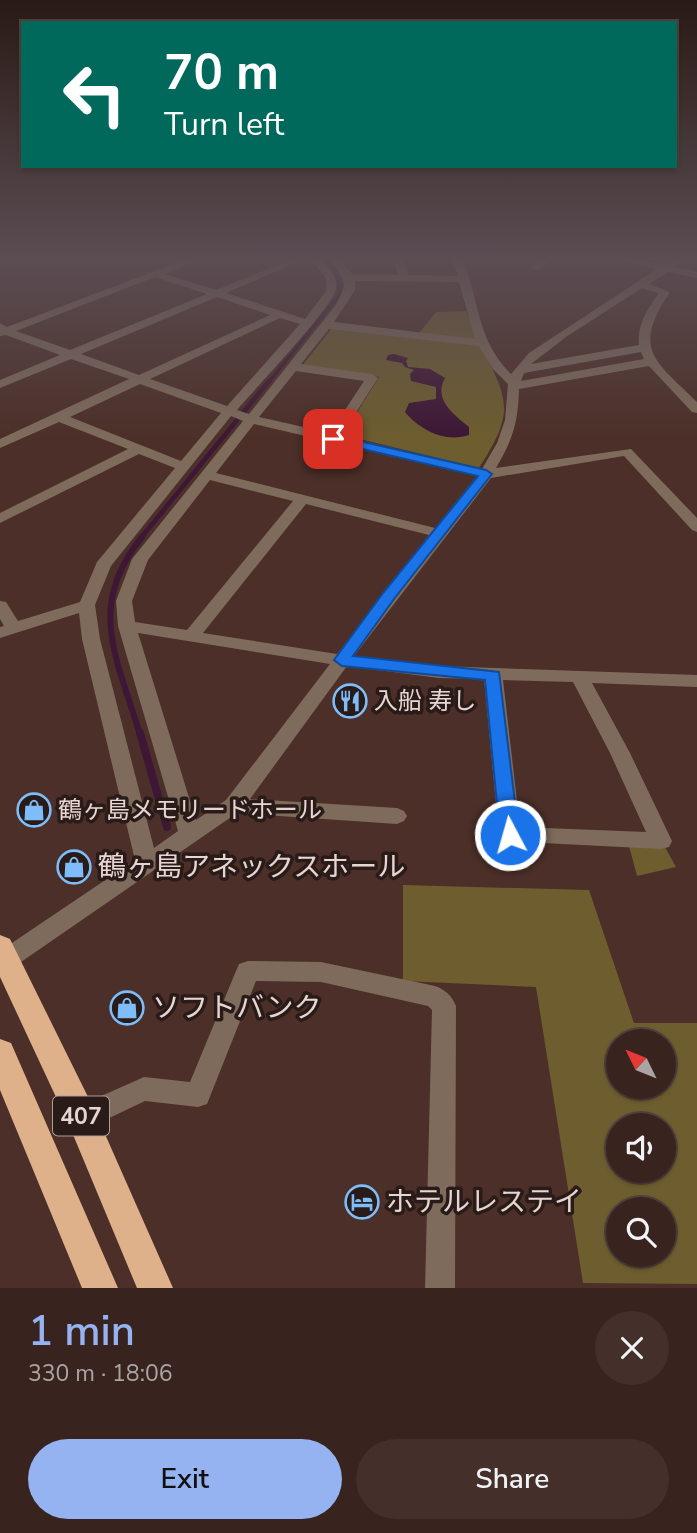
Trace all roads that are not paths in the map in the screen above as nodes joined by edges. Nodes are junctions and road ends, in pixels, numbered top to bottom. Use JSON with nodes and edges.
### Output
{"nodes":[{"id":1,"x":34,"y":318,"type":"edge"},
{"id":2,"x":156,"y":318,"type":"edge"},
{"id":3,"x":271,"y":318,"type":"edge"},
{"id":4,"x":292,"y":318,"type":"edge"},
{"id":5,"x":311,"y":318,"type":"edge"},
{"id":6,"x":332,"y":318,"type":"edge"},
{"id":7,"x":474,"y":318,"type":"edge"},
{"id":8,"x":590,"y":318,"type":"edge"},
{"id":9,"x":647,"y":318,"type":"edge"},
{"id":10,"x":307,"y":323,"type":"junction"},
{"id":11,"x":327,"y":325,"type":"junction"},
{"id":12,"x":2,"y":330,"type":"edge"},
{"id":13,"x":484,"y":343,"type":"junction"},
{"id":14,"x":642,"y":348,"type":"junction"},
{"id":15,"x":69,"y":355,"type":"junction"},
{"id":16,"x":650,"y":362,"type":"junction"},
{"id":17,"x":292,"y":368,"type":"junction"},
{"id":18,"x":140,"y":380,"type":"junction"},
{"id":19,"x":515,"y":380,"type":"junction"},
{"id":20,"x":0,"y":384,"type":"edge"},
{"id":21,"x":697,"y":409,"type":"edge"},
{"id":22,"x":229,"y":411,"type":"junction"},
{"id":23,"x":59,"y":417,"type":"junction"},
{"id":24,"x":251,"y":419,"type":"junction"},
{"id":25,"x":333,"y":439,"type":"junction"},
{"id":26,"x":0,"y":444,"type":"edge"},
{"id":27,"x":138,"y":449,"type":"junction"},
{"id":28,"x":185,"y":467,"type":"junction"},
{"id":29,"x":486,"y":474,"type":"junction"},
{"id":30,"x":207,"y":475,"type":"junction"},
{"id":31,"x":303,"y":498,"type":"junction"},
{"id":32,"x":0,"y":519,"type":"edge"},
{"id":33,"x":697,"y":527,"type":"edge"},
{"id":34,"x":438,"y":533,"type":"junction"},
{"id":35,"x":87,"y":605,"type":"junction"},
{"id":36,"x":0,"y":606,"type":"edge"},
{"id":37,"x":127,"y":626,"type":"junction"},
{"id":38,"x":7,"y":631,"type":"edge"},
{"id":39,"x":191,"y":637,"type":"junction"},
{"id":40,"x":342,"y":660,"type":"junction"},
{"id":41,"x":493,"y":676,"type":"junction"},
{"id":42,"x":580,"y":678,"type":"junction"},
{"id":43,"x":697,"y":681,"type":"edge"},
{"id":44,"x":233,"y":805,"type":"junction"},
{"id":45,"x":397,"y":816,"type":"dead end"},
{"id":46,"x":190,"y":835,"type":"junction"},
{"id":47,"x":148,"y":864,"type":"junction"},
{"id":48,"x":2,"y":957,"type":"edge"},
{"id":49,"x":0,"y":1053,"type":"edge"},
{"id":50,"x":82,"y":1118,"type":"junction"},
{"id":51,"x":100,"y":1288,"type":"edge"},
{"id":52,"x":155,"y":1288,"type":"edge"},
{"id":53,"x":440,"y":1288,"type":"edge"}],
"edges":[{"from":1,"to":12,"type":"street"},
{"from":2,"to":15,"type":"street"},
{"from":3,"to":18,"type":"street"},
{"from":4,"to":10,"type":"street"},
{"from":5,"to":10,"type":"street"},
{"from":6,"to":11,"type":"street"},
{"from":7,"to":13,"type":"street"},
{"from":8,"to":19,"type":"street"},
{"from":9,"to":14,"type":"street"},
{"from":10,"to":22,"type":"street"},
{"from":11,"to":13,"type":"street"},
{"from":11,"to":17,"type":"street"},
{"from":12,"to":15,"type":"street"},
{"from":13,"to":19,"type":"street"},
{"from":14,"to":16,"type":"street"},
{"from":14,"to":19,"type":"street"},
{"from":15,"to":18,"type":"street"},
{"from":15,"to":20,"type":"street"},
{"from":16,"to":19,"type":"street"},
{"from":16,"to":21,"type":"street"},
{"from":17,"to":24,"type":"street"},
{"from":17,"to":25,"type":"street"},
{"from":18,"to":22,"type":"street"},
{"from":18,"to":23,"type":"street"},
{"from":19,"to":29,"type":"street"},
{"from":22,"to":24,"type":"street"},
{"from":22,"to":28,"type":"street"},
{"from":23,"to":26,"type":"street"},
{"from":23,"to":27,"type":"street"},
{"from":24,"to":25,"type":"street"},
{"from":24,"to":30,"type":"street"},
{"from":25,"to":29,"type":"street"},
{"from":27,"to":28,"type":"street"},
{"from":27,"to":32,"type":"street"},
{"from":28,"to":35,"type":"street"},
{"from":29,"to":33,"type":"street"},
{"from":29,"to":34,"type":"street"},
{"from":30,"to":31,"type":"street"},
{"from":30,"to":37,"type":"street"},
{"from":31,"to":34,"type":"street"},
{"from":31,"to":39,"type":"street"},
{"from":34,"to":40,"type":"street"},
{"from":35,"to":38,"type":"street"},
{"from":35,"to":47,"type":"street"},
{"from":36,"to":38,"type":"street"},
{"from":37,"to":39,"type":"street"},
{"from":37,"to":46,"type":"street"},
{"from":39,"to":40,"type":"street"},
{"from":40,"to":41,"type":"street"},
{"from":40,"to":44,"type":"street"},
{"from":41,"to":42,"type":"street"},
{"from":41,"to":42,"type":"street"},
{"from":42,"to":43,"type":"street"},
{"from":44,"to":45,"type":"street"},
{"from":44,"to":46,"type":"street"},
{"from":46,"to":47,"type":"street"},
{"from":47,"to":48,"type":"street"},
{"from":48,"to":50,"type":"highway","number":"407"},
{"from":49,"to":51,"type":"highway","number":"407"},
{"from":50,"to":52,"type":"highway","number":"407"},
{"from":50,"to":53,"type":"street"}]}
